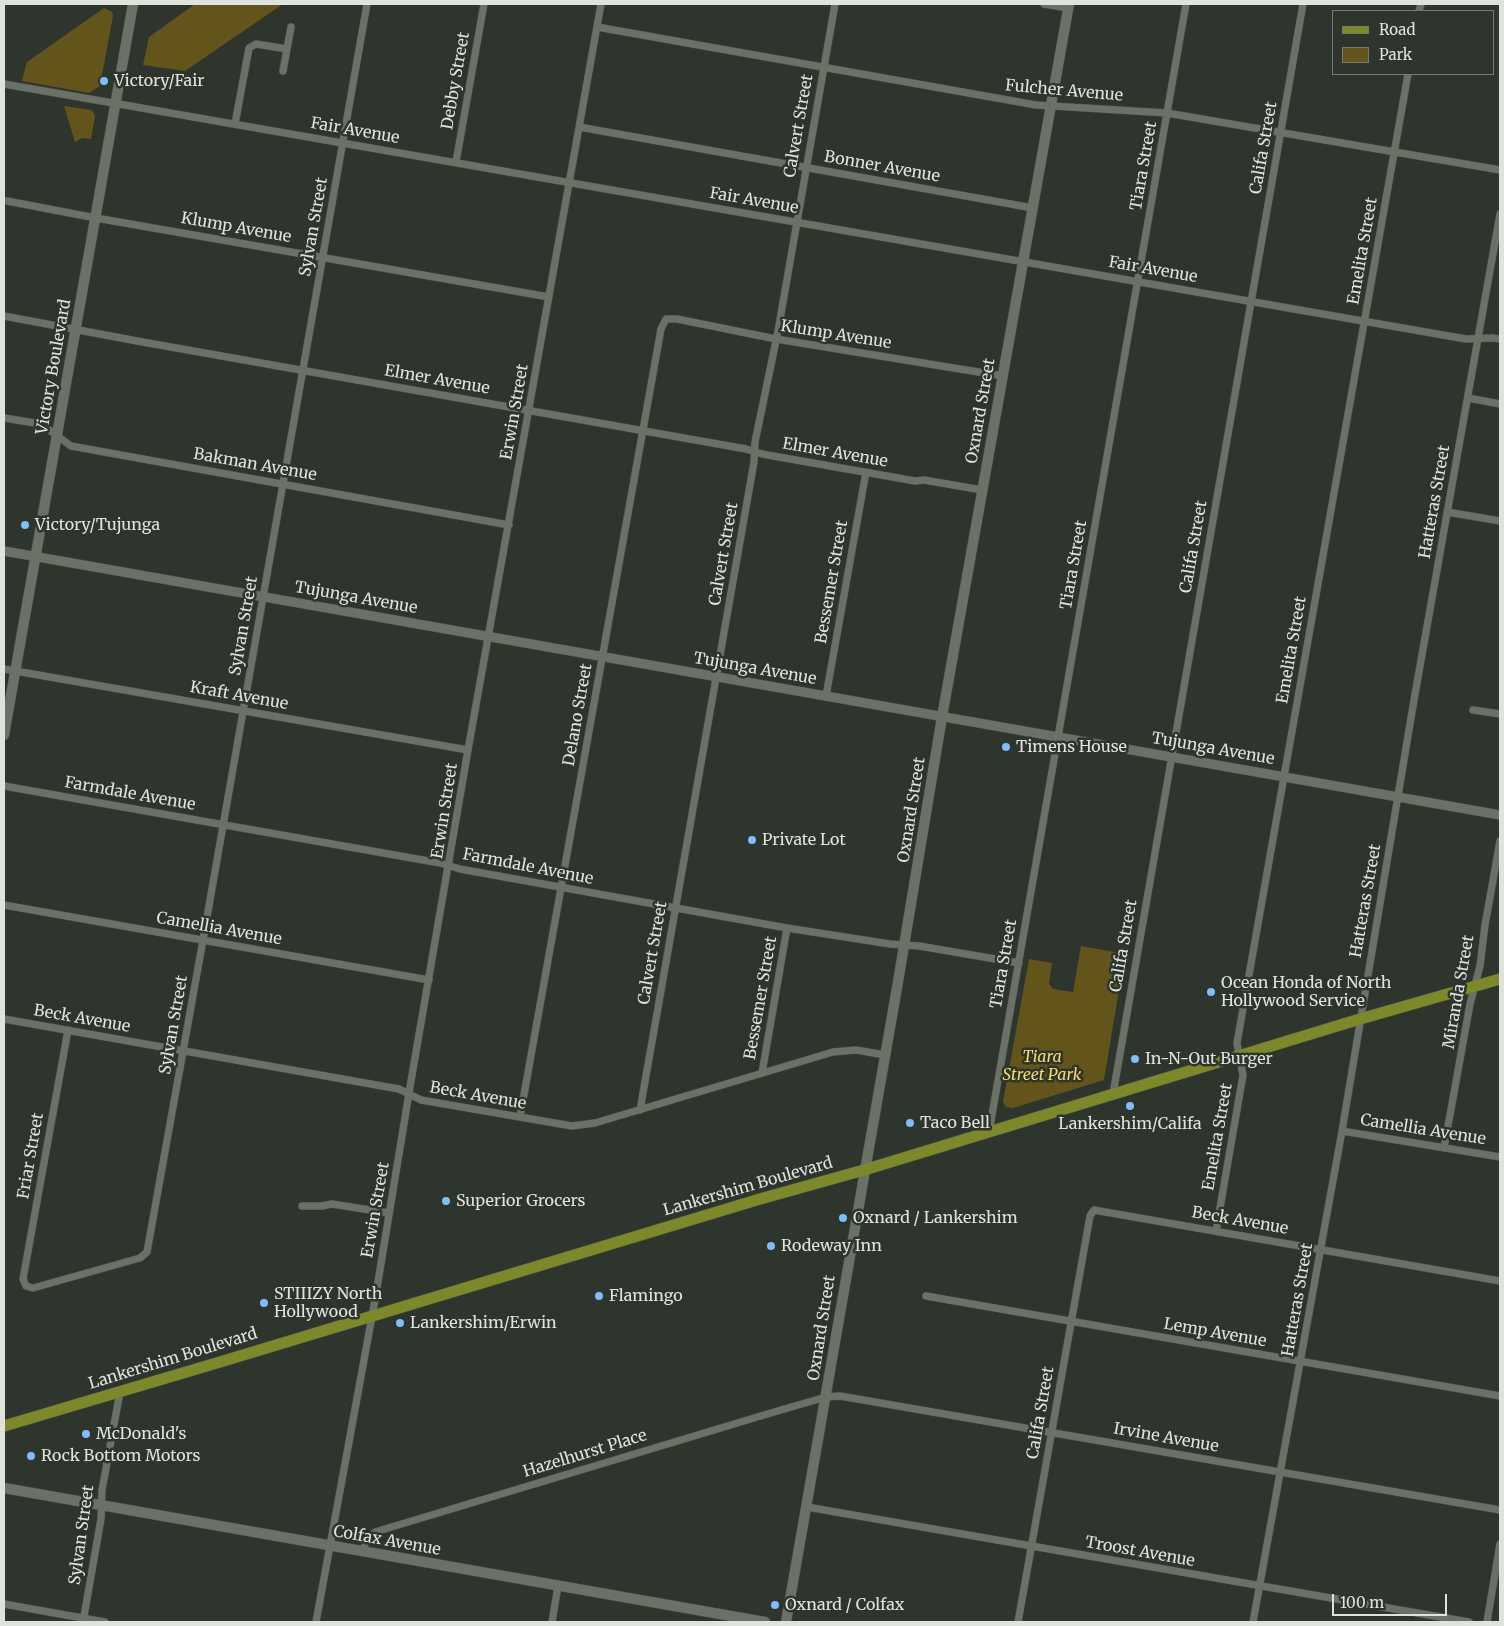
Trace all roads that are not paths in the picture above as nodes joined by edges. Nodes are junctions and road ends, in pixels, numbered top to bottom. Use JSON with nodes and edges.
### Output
{"nodes":[{"id":1,"x":133,"y":4,"type":"edge"},
{"id":2,"x":367,"y":4,"type":"edge"},
{"id":3,"x":484,"y":4,"type":"edge"},
{"id":4,"x":601,"y":4,"type":"edge"},
{"id":5,"x":835,"y":4,"type":"edge"},
{"id":6,"x":1044,"y":4,"type":"edge"},
{"id":7,"x":1186,"y":4,"type":"edge"},
{"id":8,"x":1303,"y":4,"type":"edge"},
{"id":9,"x":1068,"y":6,"type":"edge"},
{"id":10,"x":290,"y":26,"type":"dead end"},
{"id":11,"x":597,"y":27,"type":"junction"},
{"id":12,"x":287,"y":49,"type":"junction"},
{"id":13,"x":823,"y":68,"type":"junction"},
{"id":14,"x":282,"y":71,"type":"dead end"},
{"id":15,"x":1408,"y":75,"type":"edge"},
{"id":16,"x":4,"y":84,"type":"edge"},
{"id":17,"x":116,"y":104,"type":"junction"},
{"id":18,"x":1051,"y":107,"type":"junction"},
{"id":19,"x":1167,"y":113,"type":"junction"},
{"id":20,"x":235,"y":124,"type":"junction"},
{"id":21,"x":579,"y":128,"type":"junction"},
{"id":22,"x":1281,"y":132,"type":"junction"},
{"id":23,"x":342,"y":143,"type":"junction"},
{"id":24,"x":1394,"y":152,"type":"junction"},
{"id":25,"x":456,"y":162,"type":"junction"},
{"id":26,"x":806,"y":168,"type":"junction"},
{"id":27,"x":1500,"y":170,"type":"edge"},
{"id":28,"x":570,"y":182,"type":"junction"},
{"id":29,"x":7,"y":201,"type":"dead end"},
{"id":30,"x":1033,"y":208,"type":"junction"},
{"id":31,"x":1500,"y":214,"type":"edge"},
{"id":32,"x":96,"y":218,"type":"junction"},
{"id":33,"x":797,"y":223,"type":"junction"},
{"id":34,"x":322,"y":257,"type":"junction"},
{"id":35,"x":1023,"y":262,"type":"junction"},
{"id":36,"x":1137,"y":281,"type":"junction"},
{"id":37,"x":548,"y":297,"type":"junction"},
{"id":38,"x":1251,"y":301,"type":"junction"},
{"id":39,"x":4,"y":316,"type":"edge"},
{"id":40,"x":666,"y":319,"type":"joint"},
{"id":41,"x":1364,"y":321,"type":"junction"},
{"id":42,"x":76,"y":329,"type":"junction"},
{"id":43,"x":776,"y":338,"type":"junction"},
{"id":44,"x":1479,"y":338,"type":"junction"},
{"id":45,"x":1500,"y":339,"type":"edge"},
{"id":46,"x":303,"y":370,"type":"junction"},
{"id":47,"x":1003,"y":376,"type":"junction"},
{"id":48,"x":1468,"y":398,"type":"junction"},
{"id":49,"x":1500,"y":404,"type":"edge"},
{"id":50,"x":529,"y":410,"type":"junction"},
{"id":51,"x":4,"y":418,"type":"edge"},
{"id":52,"x":643,"y":430,"type":"junction"},
{"id":53,"x":57,"y":435,"type":"junction"},
{"id":54,"x":754,"y":452,"type":"junction"},
{"id":55,"x":866,"y":472,"type":"junction"},
{"id":56,"x":282,"y":484,"type":"junction"},
{"id":57,"x":982,"y":490,"type":"junction"},
{"id":58,"x":1447,"y":512,"type":"junction"},
{"id":59,"x":1500,"y":521,"type":"edge"},
{"id":60,"x":509,"y":525,"type":"junction"},
{"id":61,"x":4,"y":551,"type":"edge"},
{"id":62,"x":35,"y":557,"type":"junction"},
{"id":63,"x":263,"y":598,"type":"junction"},
{"id":64,"x":489,"y":637,"type":"junction"},
{"id":65,"x":602,"y":657,"type":"junction"},
{"id":66,"x":4,"y":669,"type":"edge"},
{"id":67,"x":15,"y":671,"type":"junction"},
{"id":68,"x":716,"y":677,"type":"junction"},
{"id":69,"x":826,"y":696,"type":"junction"},
{"id":70,"x":1473,"y":710,"type":"dead end"},
{"id":71,"x":242,"y":711,"type":"junction"},
{"id":72,"x":1500,"y":714,"type":"edge"},
{"id":73,"x":942,"y":718,"type":"junction"},
{"id":74,"x":4,"y":735,"type":"edge"},
{"id":75,"x":1058,"y":737,"type":"junction"},
{"id":76,"x":468,"y":750,"type":"junction"},
{"id":77,"x":1171,"y":757,"type":"junction"},
{"id":78,"x":1284,"y":777,"type":"junction"},
{"id":79,"x":4,"y":786,"type":"edge"},
{"id":80,"x":1397,"y":797,"type":"junction"},
{"id":81,"x":1500,"y":815,"type":"edge"},
{"id":82,"x":223,"y":825,"type":"junction"},
{"id":83,"x":1500,"y":842,"type":"edge"},
{"id":84,"x":450,"y":866,"type":"junction"},
{"id":85,"x":562,"y":887,"type":"junction"},
{"id":86,"x":4,"y":905,"type":"edge"},
{"id":87,"x":675,"y":908,"type":"junction"},
{"id":88,"x":787,"y":928,"type":"junction"},
{"id":89,"x":203,"y":940,"type":"junction"},
{"id":90,"x":904,"y":945,"type":"junction"},
{"id":91,"x":1019,"y":963,"type":"junction"},
{"id":92,"x":1500,"y":979,"type":"edge"},
{"id":93,"x":429,"y":980,"type":"junction"},
{"id":94,"x":1474,"y":987,"type":"junction"},
{"id":95,"x":1360,"y":1019,"type":"junction"},
{"id":96,"x":4,"y":1020,"type":"edge"},
{"id":97,"x":68,"y":1030,"type":"junction"},
{"id":98,"x":183,"y":1051,"type":"junction"},
{"id":99,"x":885,"y":1055,"type":"junction"},
{"id":100,"x":1240,"y":1057,"type":"junction"},
{"id":101,"x":762,"y":1073,"type":"junction"},
{"id":102,"x":409,"y":1094,"type":"junction"},
{"id":103,"x":1113,"y":1094,"type":"junction"},
{"id":104,"x":640,"y":1110,"type":"junction"},
{"id":105,"x":520,"y":1117,"type":"junction"},
{"id":106,"x":1342,"y":1130,"type":"junction"},
{"id":107,"x":989,"y":1132,"type":"junction"},
{"id":108,"x":1444,"y":1148,"type":"junction"},
{"id":109,"x":1500,"y":1157,"type":"edge"},
{"id":110,"x":864,"y":1170,"type":"junction"},
{"id":111,"x":302,"y":1206,"type":"dead end"},
{"id":112,"x":1094,"y":1210,"type":"joint"},
{"id":113,"x":389,"y":1213,"type":"junction"},
{"id":114,"x":1216,"y":1231,"type":"junction"},
{"id":115,"x":1321,"y":1249,"type":"junction"},
{"id":116,"x":147,"y":1252,"type":"joint"},
{"id":117,"x":1500,"y":1281,"type":"edge"},
{"id":118,"x":926,"y":1296,"type":"dead end"},
{"id":119,"x":372,"y":1316,"type":"junction"},
{"id":120,"x":1072,"y":1322,"type":"junction"},
{"id":121,"x":1300,"y":1361,"type":"junction"},
{"id":122,"x":120,"y":1392,"type":"junction"},
{"id":123,"x":1500,"y":1396,"type":"edge"},
{"id":124,"x":826,"y":1397,"type":"junction"},
{"id":125,"x":4,"y":1426,"type":"edge"},
{"id":126,"x":1052,"y":1432,"type":"junction"},
{"id":127,"x":1280,"y":1472,"type":"junction"},
{"id":128,"x":4,"y":1488,"type":"edge"},
{"id":129,"x":101,"y":1505,"type":"junction"},
{"id":130,"x":807,"y":1507,"type":"junction"},
{"id":131,"x":1500,"y":1510,"type":"edge"},
{"id":132,"x":1500,"y":1544,"type":"edge"},
{"id":133,"x":330,"y":1546,"type":"junction"},
{"id":134,"x":1032,"y":1547,"type":"junction"},
{"id":135,"x":362,"y":1552,"type":"junction"},
{"id":136,"x":558,"y":1586,"type":"junction"},
{"id":137,"x":1260,"y":1586,"type":"junction"},
{"id":138,"x":4,"y":1604,"type":"edge"},
{"id":139,"x":83,"y":1620,"type":"edge"},
{"id":140,"x":104,"y":1622,"type":"edge"},
{"id":141,"x":316,"y":1622,"type":"edge"},
{"id":142,"x":552,"y":1622,"type":"edge"},
{"id":143,"x":765,"y":1622,"type":"edge"},
{"id":144,"x":786,"y":1622,"type":"edge"},
{"id":145,"x":1018,"y":1622,"type":"edge"},
{"id":146,"x":1253,"y":1622,"type":"edge"},
{"id":147,"x":1469,"y":1622,"type":"edge"},
{"id":148,"x":1487,"y":1622,"type":"edge"}],
"edges":[{"from":1,"to":17,"type":"main road","name":"Victory Boulevard"},
{"from":2,"to":23,"type":"street","name":"Sylvan Street"},
{"from":3,"to":25,"type":"street","name":"Debby Street"},
{"from":4,"to":11,"type":"street","name":"Erwin Street"},
{"from":5,"to":13,"type":"street","name":"Calvert Street"},
{"from":6,"to":9,"type":"street"},
{"from":7,"to":19,"type":"street","name":"Tiara Street"},
{"from":8,"to":22,"type":"street","name":"Califa Street"},
{"from":9,"to":18,"type":"main road","name":"Oxnard Street"},
{"from":10,"to":12,"type":"street"},
{"from":11,"to":13,"type":"street","name":"Fulcher Avenue"},
{"from":11,"to":21,"type":"street","name":"Erwin Street"},
{"from":12,"to":14,"type":"street"},
{"from":12,"to":20,"type":"street"},
{"from":13,"to":18,"type":"street","name":"Fulcher Avenue"},
{"from":13,"to":26,"type":"street","name":"Calvert Street"},
{"from":15,"to":24,"type":"street","name":"Emelita Street"},
{"from":16,"to":17,"type":"street","name":"Fair Avenue"},
{"from":17,"to":20,"type":"street","name":"Fair Avenue"},
{"from":17,"to":32,"type":"main road","name":"Victory Boulevard"},
{"from":18,"to":19,"type":"street","name":"Fulcher Avenue"},
{"from":18,"to":30,"type":"main road","name":"Oxnard Street"},
{"from":19,"to":22,"type":"street","name":"Fulcher Avenue"},
{"from":19,"to":36,"type":"street","name":"Tiara Street"},
{"from":20,"to":23,"type":"street","name":"Fair Avenue"},
{"from":21,"to":26,"type":"street","name":"Bonner Avenue"},
{"from":21,"to":28,"type":"street","name":"Erwin Street"},
{"from":22,"to":24,"type":"street","name":"Fulcher Avenue"},
{"from":22,"to":38,"type":"street","name":"Califa Street"},
{"from":23,"to":25,"type":"street","name":"Fair Avenue"},
{"from":23,"to":34,"type":"street","name":"Sylvan Street"},
{"from":24,"to":27,"type":"street","name":"Fulcher Avenue"},
{"from":24,"to":41,"type":"street","name":"Emelita Street"},
{"from":25,"to":28,"type":"street","name":"Fair Avenue"},
{"from":26,"to":30,"type":"street","name":"Bonner Avenue"},
{"from":26,"to":33,"type":"street","name":"Calvert Street"},
{"from":28,"to":33,"type":"street","name":"Fair Avenue"},
{"from":28,"to":37,"type":"street","name":"Erwin Street"},
{"from":29,"to":32,"type":"street","name":"Klump Avenue"},
{"from":30,"to":35,"type":"main road","name":"Oxnard Street"},
{"from":31,"to":44,"type":"street","name":"Hatteras Street"},
{"from":32,"to":34,"type":"street","name":"Klump Avenue"},
{"from":32,"to":42,"type":"main road","name":"Victory Boulevard"},
{"from":33,"to":35,"type":"street","name":"Fair Avenue"},
{"from":33,"to":43,"type":"street","name":"Calvert Street"},
{"from":34,"to":37,"type":"street","name":"Klump Avenue"},
{"from":34,"to":46,"type":"street","name":"Sylvan Street"},
{"from":35,"to":36,"type":"street","name":"Fair Avenue"},
{"from":35,"to":47,"type":"main road","name":"Oxnard Street"},
{"from":36,"to":38,"type":"street","name":"Fair Avenue"},
{"from":36,"to":75,"type":"street","name":"Tiara Street"},
{"from":37,"to":50,"type":"street","name":"Erwin Street"},
{"from":38,"to":41,"type":"street","name":"Fair Avenue"},
{"from":38,"to":77,"type":"street","name":"Califa Street"},
{"from":39,"to":42,"type":"street","name":"Elmer Avenue"},
{"from":40,"to":43,"type":"street","name":"Klump Avenue"},
{"from":40,"to":52,"type":"street","name":"Delano Street"},
{"from":41,"to":44,"type":"street","name":"Fair Avenue"},
{"from":41,"to":78,"type":"street","name":"Emelita Street"},
{"from":42,"to":46,"type":"street","name":"Elmer Avenue"},
{"from":42,"to":53,"type":"main road","name":"Victory Boulevard"},
{"from":43,"to":47,"type":"street","name":"Klump Avenue"},
{"from":43,"to":54,"type":"street","name":"Calvert Street"},
{"from":44,"to":45,"type":"street","name":"Fair Avenue"},
{"from":44,"to":48,"type":"street","name":"Hatteras Street"},
{"from":46,"to":50,"type":"street","name":"Elmer Avenue"},
{"from":46,"to":56,"type":"street","name":"Sylvan Street"},
{"from":47,"to":57,"type":"main road","name":"Oxnard Street"},
{"from":48,"to":49,"type":"street"},
{"from":48,"to":58,"type":"street","name":"Hatteras Street"},
{"from":50,"to":52,"type":"street","name":"Elmer Avenue"},
{"from":50,"to":60,"type":"street","name":"Erwin Street"},
{"from":51,"to":53,"type":"street","name":"Bakman Avenue"},
{"from":52,"to":54,"type":"street","name":"Elmer Avenue"},
{"from":52,"to":65,"type":"street","name":"Delano Street"},
{"from":53,"to":56,"type":"street","name":"Bakman Avenue"},
{"from":53,"to":62,"type":"main road","name":"Victory Boulevard"},
{"from":54,"to":55,"type":"street","name":"Elmer Avenue"},
{"from":54,"to":68,"type":"street","name":"Calvert Street"},
{"from":55,"to":57,"type":"street","name":"Elmer Avenue"},
{"from":55,"to":69,"type":"street","name":"Bessemer Street"},
{"from":56,"to":60,"type":"street","name":"Bakman Avenue"},
{"from":56,"to":63,"type":"street","name":"Sylvan Street"},
{"from":57,"to":73,"type":"main road","name":"Oxnard Street"},
{"from":58,"to":59,"type":"street"},
{"from":58,"to":80,"type":"street","name":"Hatteras Street"},
{"from":60,"to":64,"type":"street","name":"Erwin Street"},
{"from":61,"to":62,"type":"street","name":"Tujunga Avenue"},
{"from":62,"to":63,"type":"street","name":"Tujunga Avenue"},
{"from":62,"to":67,"type":"main road","name":"Victory Boulevard"},
{"from":63,"to":64,"type":"street","name":"Tujunga Avenue"},
{"from":63,"to":71,"type":"street","name":"Sylvan Street"},
{"from":64,"to":65,"type":"street","name":"Tujunga Avenue"},
{"from":64,"to":76,"type":"street","name":"Erwin Street"},
{"from":65,"to":68,"type":"street","name":"Tujunga Avenue"},
{"from":65,"to":85,"type":"street","name":"Delano Street"},
{"from":66,"to":67,"type":"street","name":"Kraft Avenue"},
{"from":67,"to":71,"type":"street","name":"Kraft Avenue"},
{"from":67,"to":74,"type":"main road","name":"Victory Boulevard"},
{"from":68,"to":69,"type":"street","name":"Tujunga Avenue"},
{"from":68,"to":87,"type":"street","name":"Calvert Street"},
{"from":69,"to":73,"type":"street","name":"Tujunga Avenue"},
{"from":70,"to":72,"type":"street"},
{"from":71,"to":76,"type":"street","name":"Kraft Avenue"},
{"from":71,"to":82,"type":"street","name":"Sylvan Street"},
{"from":73,"to":75,"type":"street","name":"Tujunga Avenue"},
{"from":73,"to":90,"type":"main road","name":"Oxnard Street"},
{"from":75,"to":77,"type":"street","name":"Tujunga Avenue"},
{"from":75,"to":91,"type":"street","name":"Tiara Street"},
{"from":76,"to":84,"type":"street","name":"Erwin Street"},
{"from":77,"to":78,"type":"street","name":"Tujunga Avenue"},
{"from":77,"to":103,"type":"street","name":"Califa Street"},
{"from":78,"to":80,"type":"street","name":"Tujunga Avenue"},
{"from":78,"to":100,"type":"street","name":"Emelita Street"},
{"from":79,"to":82,"type":"street","name":"Farmdale Avenue"},
{"from":80,"to":81,"type":"street","name":"Tujunga Avenue"},
{"from":80,"to":95,"type":"street","name":"Hatteras Street"},
{"from":82,"to":84,"type":"street","name":"Farmdale Avenue"},
{"from":82,"to":89,"type":"street","name":"Sylvan Street"},
{"from":83,"to":94,"type":"street","name":"Miranda Street"},
{"from":84,"to":85,"type":"street","name":"Farmdale Avenue"},
{"from":84,"to":93,"type":"street","name":"Erwin Street"},
{"from":85,"to":87,"type":"street","name":"Farmdale Avenue"},
{"from":85,"to":105,"type":"street","name":"Delano Street"},
{"from":86,"to":89,"type":"street","name":"Camellia Avenue"},
{"from":87,"to":88,"type":"street","name":"Farmdale Avenue"},
{"from":87,"to":104,"type":"street","name":"Calvert Street"},
{"from":88,"to":90,"type":"street","name":"Farmdale Avenue"},
{"from":88,"to":101,"type":"street","name":"Bessemer Street"},
{"from":89,"to":93,"type":"street","name":"Camellia Avenue"},
{"from":89,"to":98,"type":"street","name":"Sylvan Street"},
{"from":90,"to":91,"type":"street","name":"Farmdale Avenue"},
{"from":90,"to":99,"type":"main road","name":"Oxnard Street"},
{"from":91,"to":107,"type":"street","name":"Tiara Street"},
{"from":92,"to":94,"type":"main road","name":"Lankershim Boulevard"},
{"from":93,"to":102,"type":"street","name":"Erwin Street"},
{"from":94,"to":95,"type":"main road","name":"Lankershim Boulevard"},
{"from":94,"to":108,"type":"street","name":"Miranda Street"},
{"from":95,"to":100,"type":"main road","name":"Lankershim Boulevard"},
{"from":95,"to":106,"type":"street","name":"Hatteras Street"},
{"from":96,"to":97,"type":"street","name":"Beck Avenue"},
{"from":97,"to":98,"type":"street","name":"Beck Avenue"},
{"from":97,"to":116,"type":"street","name":"Friar Street"},
{"from":98,"to":102,"type":"street","name":"Beck Avenue"},
{"from":98,"to":116,"type":"street","name":"Sylvan Street"},
{"from":99,"to":101,"type":"street","name":"Beck Avenue"},
{"from":99,"to":110,"type":"main road","name":"Oxnard Street"},
{"from":100,"to":103,"type":"main road","name":"Lankershim Boulevard"},
{"from":100,"to":114,"type":"street","name":"Emelita Street"},
{"from":101,"to":104,"type":"street","name":"Beck Avenue"},
{"from":102,"to":105,"type":"street","name":"Beck Avenue"},
{"from":102,"to":113,"type":"street","name":"Erwin Street"},
{"from":103,"to":107,"type":"main road","name":"Lankershim Boulevard"},
{"from":104,"to":105,"type":"street","name":"Beck Avenue"},
{"from":106,"to":108,"type":"street","name":"Camellia Avenue"},
{"from":106,"to":115,"type":"street","name":"Hatteras Street"},
{"from":107,"to":110,"type":"main road","name":"Lankershim Boulevard"},
{"from":108,"to":109,"type":"street","name":"Camellia Avenue"},
{"from":110,"to":119,"type":"main road","name":"Lankershim Boulevard"},
{"from":110,"to":124,"type":"main road","name":"Oxnard Street"},
{"from":111,"to":113,"type":"street"},
{"from":112,"to":114,"type":"street","name":"Beck Avenue"},
{"from":112,"to":120,"type":"street","name":"Califa Street"},
{"from":113,"to":119,"type":"street","name":"Erwin Street"},
{"from":114,"to":115,"type":"street","name":"Beck Avenue"},
{"from":115,"to":117,"type":"street","name":"Beck Avenue"},
{"from":115,"to":121,"type":"street","name":"Hatteras Street"},
{"from":118,"to":120,"type":"street","name":"Lemp Avenue"},
{"from":119,"to":122,"type":"main road","name":"Lankershim Boulevard"},
{"from":119,"to":133,"type":"street","name":"Erwin Street"},
{"from":120,"to":121,"type":"street","name":"Lemp Avenue"},
{"from":120,"to":126,"type":"street","name":"Califa Street"},
{"from":121,"to":123,"type":"street","name":"Lemp Avenue"},
{"from":121,"to":127,"type":"street","name":"Hatteras Street"},
{"from":122,"to":125,"type":"main road","name":"Lankershim Boulevard"},
{"from":122,"to":129,"type":"street","name":"Sylvan Street"},
{"from":124,"to":126,"type":"street","name":"Irvine Avenue"},
{"from":124,"to":130,"type":"main road","name":"Oxnard Street"},
{"from":124,"to":135,"type":"street","name":"Hazelhurst Place"},
{"from":126,"to":127,"type":"street","name":"Irvine Avenue"},
{"from":126,"to":134,"type":"street","name":"Califa Street"},
{"from":127,"to":131,"type":"street","name":"Irvine Avenue"},
{"from":127,"to":137,"type":"street","name":"Hatteras Street"},
{"from":128,"to":129,"type":"main road","name":"Colfax Avenue"},
{"from":129,"to":133,"type":"main road","name":"Colfax Avenue"},
{"from":129,"to":139,"type":"street","name":"Sylvan Street"},
{"from":130,"to":134,"type":"street","name":"Troost Avenue"},
{"from":130,"to":144,"type":"main road","name":"Oxnard Street"},
{"from":132,"to":148,"type":"street"},
{"from":133,"to":135,"type":"main road","name":"Colfax Avenue"},
{"from":133,"to":141,"type":"street","name":"Erwin Street"},
{"from":134,"to":137,"type":"street","name":"Troost Avenue"},
{"from":134,"to":145,"type":"street","name":"Califa Street"},
{"from":135,"to":136,"type":"main road","name":"Colfax Avenue"},
{"from":136,"to":142,"type":"street"},
{"from":136,"to":143,"type":"main road","name":"Colfax Avenue"},
{"from":137,"to":146,"type":"street","name":"Hatteras Street"},
{"from":137,"to":147,"type":"street","name":"Troost Avenue"},
{"from":138,"to":139,"type":"street"},
{"from":139,"to":140,"type":"street"}]}
